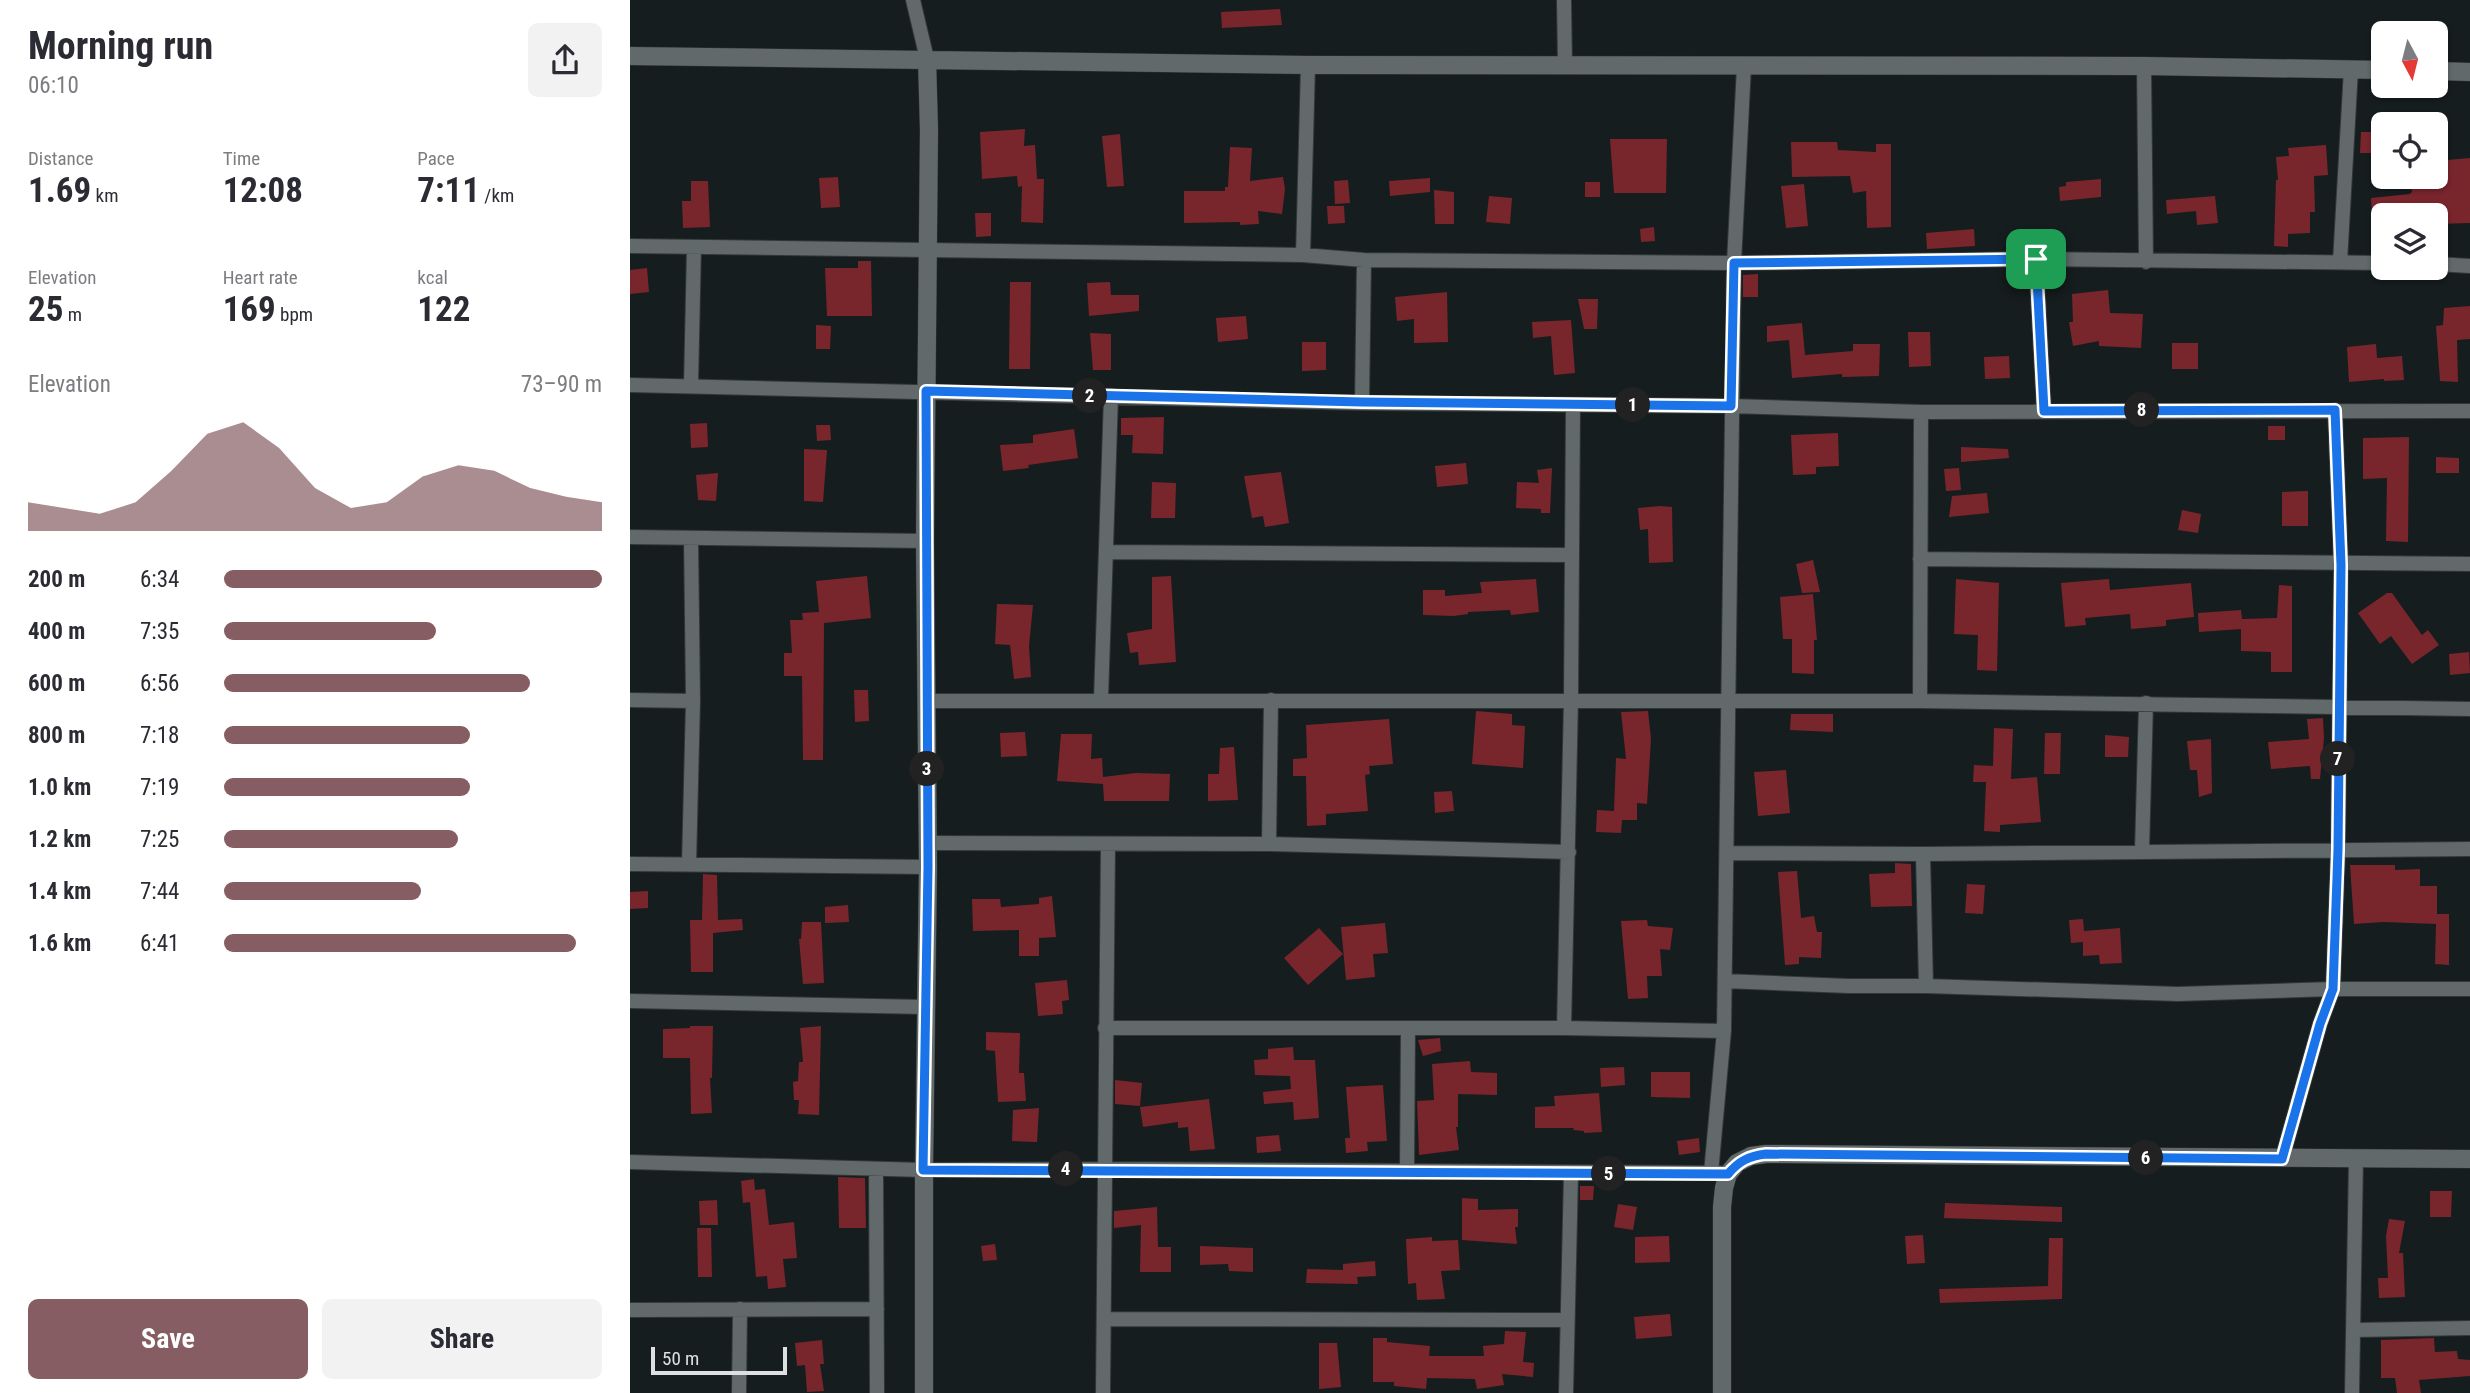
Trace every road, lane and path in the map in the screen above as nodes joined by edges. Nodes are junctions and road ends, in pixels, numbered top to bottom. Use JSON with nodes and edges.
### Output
{"nodes":[{"id":1,"x":913,"y":0,"type":"edge"},
{"id":2,"x":1564,"y":0,"type":"edge"},
{"id":3,"x":630,"y":56,"type":"edge"},
{"id":4,"x":927,"y":59,"type":"junction"},
{"id":5,"x":1308,"y":65,"type":"junction"},
{"id":6,"x":2144,"y":65,"type":"junction"},
{"id":7,"x":1565,"y":66,"type":"junction"},
{"id":8,"x":1744,"y":66,"type":"junction"},
{"id":9,"x":2351,"y":69,"type":"junction"},
{"id":10,"x":2371,"y":70,"type":"edge"},
{"id":11,"x":2448,"y":71,"type":"edge"},
{"id":12,"x":2470,"y":72,"type":"edge"},
{"id":13,"x":630,"y":246,"type":"edge"},
{"id":14,"x":694,"y":247,"type":"junction"},
{"id":15,"x":927,"y":249,"type":"junction"},
{"id":16,"x":1303,"y":255,"type":"junction"},
{"id":17,"x":2036,"y":259,"type":"junction"},
{"id":18,"x":1364,"y":260,"type":"junction"},
{"id":19,"x":2146,"y":262,"type":"junction"},
{"id":20,"x":2340,"y":262,"type":"junction"},
{"id":21,"x":1734,"y":263,"type":"junction"},
{"id":22,"x":2371,"y":263,"type":"edge"},
{"id":23,"x":2448,"y":264,"type":"edge"},
{"id":24,"x":2470,"y":265,"type":"edge"},
{"id":25,"x":630,"y":385,"type":"edge"},
{"id":26,"x":691,"y":385,"type":"junction"},
{"id":27,"x":926,"y":391,"type":"junction"},
{"id":28,"x":1111,"y":396,"type":"junction"},
{"id":29,"x":1362,"y":402,"type":"junction"},
{"id":30,"x":1573,"y":405,"type":"junction"},
{"id":31,"x":1731,"y":406,"type":"junction"},
{"id":32,"x":2335,"y":410,"type":"junction"},
{"id":33,"x":2044,"y":411,"type":"junction"},
{"id":34,"x":2470,"y":411,"type":"edge"},
{"id":35,"x":1921,"y":412,"type":"junction"},
{"id":36,"x":630,"y":537,"type":"edge"},
{"id":37,"x":691,"y":538,"type":"junction"},
{"id":38,"x":925,"y":541,"type":"junction"},
{"id":39,"x":1106,"y":552,"type":"junction"},
{"id":40,"x":1572,"y":555,"type":"junction"},
{"id":41,"x":1920,"y":559,"type":"junction"},
{"id":42,"x":2470,"y":564,"type":"edge"},
{"id":43,"x":2341,"y":565,"type":"junction"},
{"id":44,"x":1101,"y":699,"type":"junction"},
{"id":45,"x":1571,"y":699,"type":"junction"},
{"id":46,"x":630,"y":700,"type":"edge"},
{"id":47,"x":1271,"y":700,"type":"junction"},
{"id":48,"x":693,"y":701,"type":"junction"},
{"id":49,"x":927,"y":701,"type":"junction"},
{"id":50,"x":1920,"y":701,"type":"junction"},
{"id":51,"x":1728,"y":702,"type":"junction"},
{"id":52,"x":2146,"y":703,"type":"junction"},
{"id":53,"x":2338,"y":707,"type":"junction"},
{"id":54,"x":2470,"y":709,"type":"edge"},
{"id":55,"x":928,"y":843,"type":"junction"},
{"id":56,"x":1269,"y":844,"type":"junction"},
{"id":57,"x":1108,"y":845,"type":"junction"},
{"id":58,"x":2470,"y":849,"type":"edge"},
{"id":59,"x":2143,"y":850,"type":"junction"},
{"id":60,"x":2338,"y":850,"type":"junction"},
{"id":61,"x":1569,"y":852,"type":"junction"},
{"id":62,"x":1728,"y":853,"type":"junction"},
{"id":63,"x":1923,"y":854,"type":"junction"},
{"id":64,"x":630,"y":864,"type":"edge"},
{"id":65,"x":689,"y":865,"type":"junction"},
{"id":66,"x":928,"y":867,"type":"junction"},
{"id":67,"x":1725,"y":981,"type":"junction"},
{"id":68,"x":1926,"y":986,"type":"junction"},
{"id":69,"x":2333,"y":989,"type":"junction"},
{"id":70,"x":2470,"y":989,"type":"edge"},
{"id":71,"x":630,"y":1001,"type":"edge"},
{"id":72,"x":925,"y":1007,"type":"junction"},
{"id":73,"x":1105,"y":1028,"type":"junction"},
{"id":74,"x":1564,"y":1028,"type":"junction"},
{"id":75,"x":1408,"y":1029,"type":"junction"},
{"id":76,"x":1724,"y":1031,"type":"junction"},
{"id":77,"x":2282,"y":1159,"type":"junction"},
{"id":78,"x":2356,"y":1159,"type":"junction"},
{"id":79,"x":2470,"y":1159,"type":"edge"},
{"id":80,"x":630,"y":1162,"type":"edge"},
{"id":81,"x":876,"y":1169,"type":"junction"},
{"id":82,"x":1104,"y":1169,"type":"junction"},
{"id":83,"x":923,"y":1170,"type":"junction"},
{"id":84,"x":1407,"y":1171,"type":"junction"},
{"id":85,"x":1720,"y":1173,"type":"junction"},
{"id":86,"x":1572,"y":1174,"type":"junction"},
{"id":87,"x":740,"y":1309,"type":"junction"},
{"id":88,"x":877,"y":1309,"type":"junction"},
{"id":89,"x":630,"y":1310,"type":"edge"},
{"id":90,"x":1104,"y":1319,"type":"junction"},
{"id":91,"x":1567,"y":1320,"type":"junction"},
{"id":92,"x":2470,"y":1328,"type":"edge"},
{"id":93,"x":2354,"y":1330,"type":"junction"},
{"id":94,"x":739,"y":1393,"type":"edge"},
{"id":95,"x":877,"y":1393,"type":"edge"},
{"id":96,"x":925,"y":1393,"type":"edge"},
{"id":97,"x":1103,"y":1393,"type":"edge"},
{"id":98,"x":1566,"y":1393,"type":"edge"},
{"id":99,"x":1722,"y":1393,"type":"edge"},
{"id":100,"x":2351,"y":1393,"type":"edge"}],
"edges":[{"from":1,"to":4,"type":"street"},
{"from":2,"to":7,"type":"street"},
{"from":3,"to":4,"type":"street"},
{"from":4,"to":5,"type":"street"},
{"from":4,"to":15,"type":"street"},
{"from":5,"to":7,"type":"street"},
{"from":5,"to":16,"type":"street"},
{"from":6,"to":8,"type":"street"},
{"from":6,"to":9,"type":"street"},
{"from":6,"to":19,"type":"street"},
{"from":7,"to":8,"type":"street"},
{"from":8,"to":21,"type":"street"},
{"from":9,"to":10,"type":"street"},
{"from":9,"to":20,"type":"street"},
{"from":11,"to":12,"type":"street"},
{"from":13,"to":14,"type":"street"},
{"from":14,"to":15,"type":"street"},
{"from":14,"to":26,"type":"street"},
{"from":15,"to":16,"type":"street"},
{"from":15,"to":27,"type":"street"},
{"from":16,"to":18,"type":"street"},
{"from":17,"to":19,"type":"street"},
{"from":17,"to":21,"type":"street"},
{"from":17,"to":33,"type":"street"},
{"from":18,"to":21,"type":"street"},
{"from":18,"to":29,"type":"street"},
{"from":19,"to":20,"type":"street"},
{"from":20,"to":22,"type":"street"},
{"from":21,"to":31,"type":"street"},
{"from":23,"to":24,"type":"street"},
{"from":25,"to":26,"type":"street"},
{"from":26,"to":27,"type":"street"},
{"from":27,"to":28,"type":"street"},
{"from":27,"to":38,"type":"street"},
{"from":28,"to":29,"type":"street"},
{"from":28,"to":39,"type":"street"},
{"from":29,"to":30,"type":"street"},
{"from":30,"to":31,"type":"street"},
{"from":30,"to":40,"type":"street"},
{"from":31,"to":35,"type":"street"},
{"from":31,"to":51,"type":"street"},
{"from":32,"to":33,"type":"street"},
{"from":32,"to":34,"type":"street"},
{"from":32,"to":43,"type":"street"},
{"from":33,"to":35,"type":"street"},
{"from":35,"to":41,"type":"street"},
{"from":36,"to":37,"type":"street"},
{"from":37,"to":38,"type":"street"},
{"from":37,"to":48,"type":"street"},
{"from":38,"to":49,"type":"street"},
{"from":39,"to":40,"type":"street"},
{"from":39,"to":44,"type":"street"},
{"from":40,"to":45,"type":"street"},
{"from":41,"to":43,"type":"street"},
{"from":41,"to":50,"type":"street"},
{"from":42,"to":43,"type":"street"},
{"from":43,"to":53,"type":"street"},
{"from":44,"to":47,"type":"street"},
{"from":44,"to":49,"type":"street"},
{"from":45,"to":47,"type":"street"},
{"from":45,"to":51,"type":"street"},
{"from":45,"to":61,"type":"street"},
{"from":46,"to":48,"type":"street"},
{"from":47,"to":56,"type":"street"},
{"from":48,"to":65,"type":"street"},
{"from":49,"to":55,"type":"street"},
{"from":50,"to":51,"type":"street"},
{"from":50,"to":52,"type":"street"},
{"from":51,"to":62,"type":"street"},
{"from":52,"to":53,"type":"street"},
{"from":52,"to":59,"type":"street"},
{"from":53,"to":54,"type":"street"},
{"from":53,"to":60,"type":"street"},
{"from":55,"to":57,"type":"street"},
{"from":55,"to":66,"type":"street"},
{"from":56,"to":57,"type":"street"},
{"from":56,"to":61,"type":"street"},
{"from":57,"to":73,"type":"street"},
{"from":58,"to":60,"type":"street"},
{"from":59,"to":60,"type":"street"},
{"from":59,"to":63,"type":"street"},
{"from":60,"to":69,"type":"street"},
{"from":61,"to":74,"type":"street"},
{"from":62,"to":63,"type":"street"},
{"from":62,"to":67,"type":"street"},
{"from":63,"to":68,"type":"street"},
{"from":64,"to":65,"type":"street"},
{"from":65,"to":66,"type":"street"},
{"from":66,"to":72,"type":"street"},
{"from":67,"to":68,"type":"street"},
{"from":67,"to":76,"type":"street"},
{"from":68,"to":69,"type":"street"},
{"from":69,"to":70,"type":"street"},
{"from":69,"to":77,"type":"street"},
{"from":71,"to":72,"type":"street"},
{"from":72,"to":83,"type":"street"},
{"from":73,"to":75,"type":"street"},
{"from":73,"to":82,"type":"street"},
{"from":74,"to":75,"type":"street"},
{"from":74,"to":76,"type":"street"},
{"from":75,"to":84,"type":"street"},
{"from":76,"to":85,"type":"street"},
{"from":77,"to":78,"type":"street"},
{"from":77,"to":85,"type":"street"},
{"from":78,"to":79,"type":"street"},
{"from":78,"to":93,"type":"street"},
{"from":80,"to":81,"type":"street"},
{"from":81,"to":83,"type":"street"},
{"from":81,"to":88,"type":"street"},
{"from":82,"to":83,"type":"street"},
{"from":82,"to":84,"type":"street"},
{"from":82,"to":90,"type":"street"},
{"from":83,"to":96,"type":"street"},
{"from":84,"to":86,"type":"street"},
{"from":85,"to":86,"type":"street"},
{"from":85,"to":99,"type":"street"},
{"from":86,"to":91,"type":"street"},
{"from":87,"to":88,"type":"street"},
{"from":87,"to":89,"type":"street"},
{"from":87,"to":94,"type":"street"},
{"from":88,"to":95,"type":"street"},
{"from":90,"to":91,"type":"street"},
{"from":90,"to":97,"type":"street"},
{"from":91,"to":98,"type":"street"},
{"from":92,"to":93,"type":"street"},
{"from":93,"to":100,"type":"street"}]}
